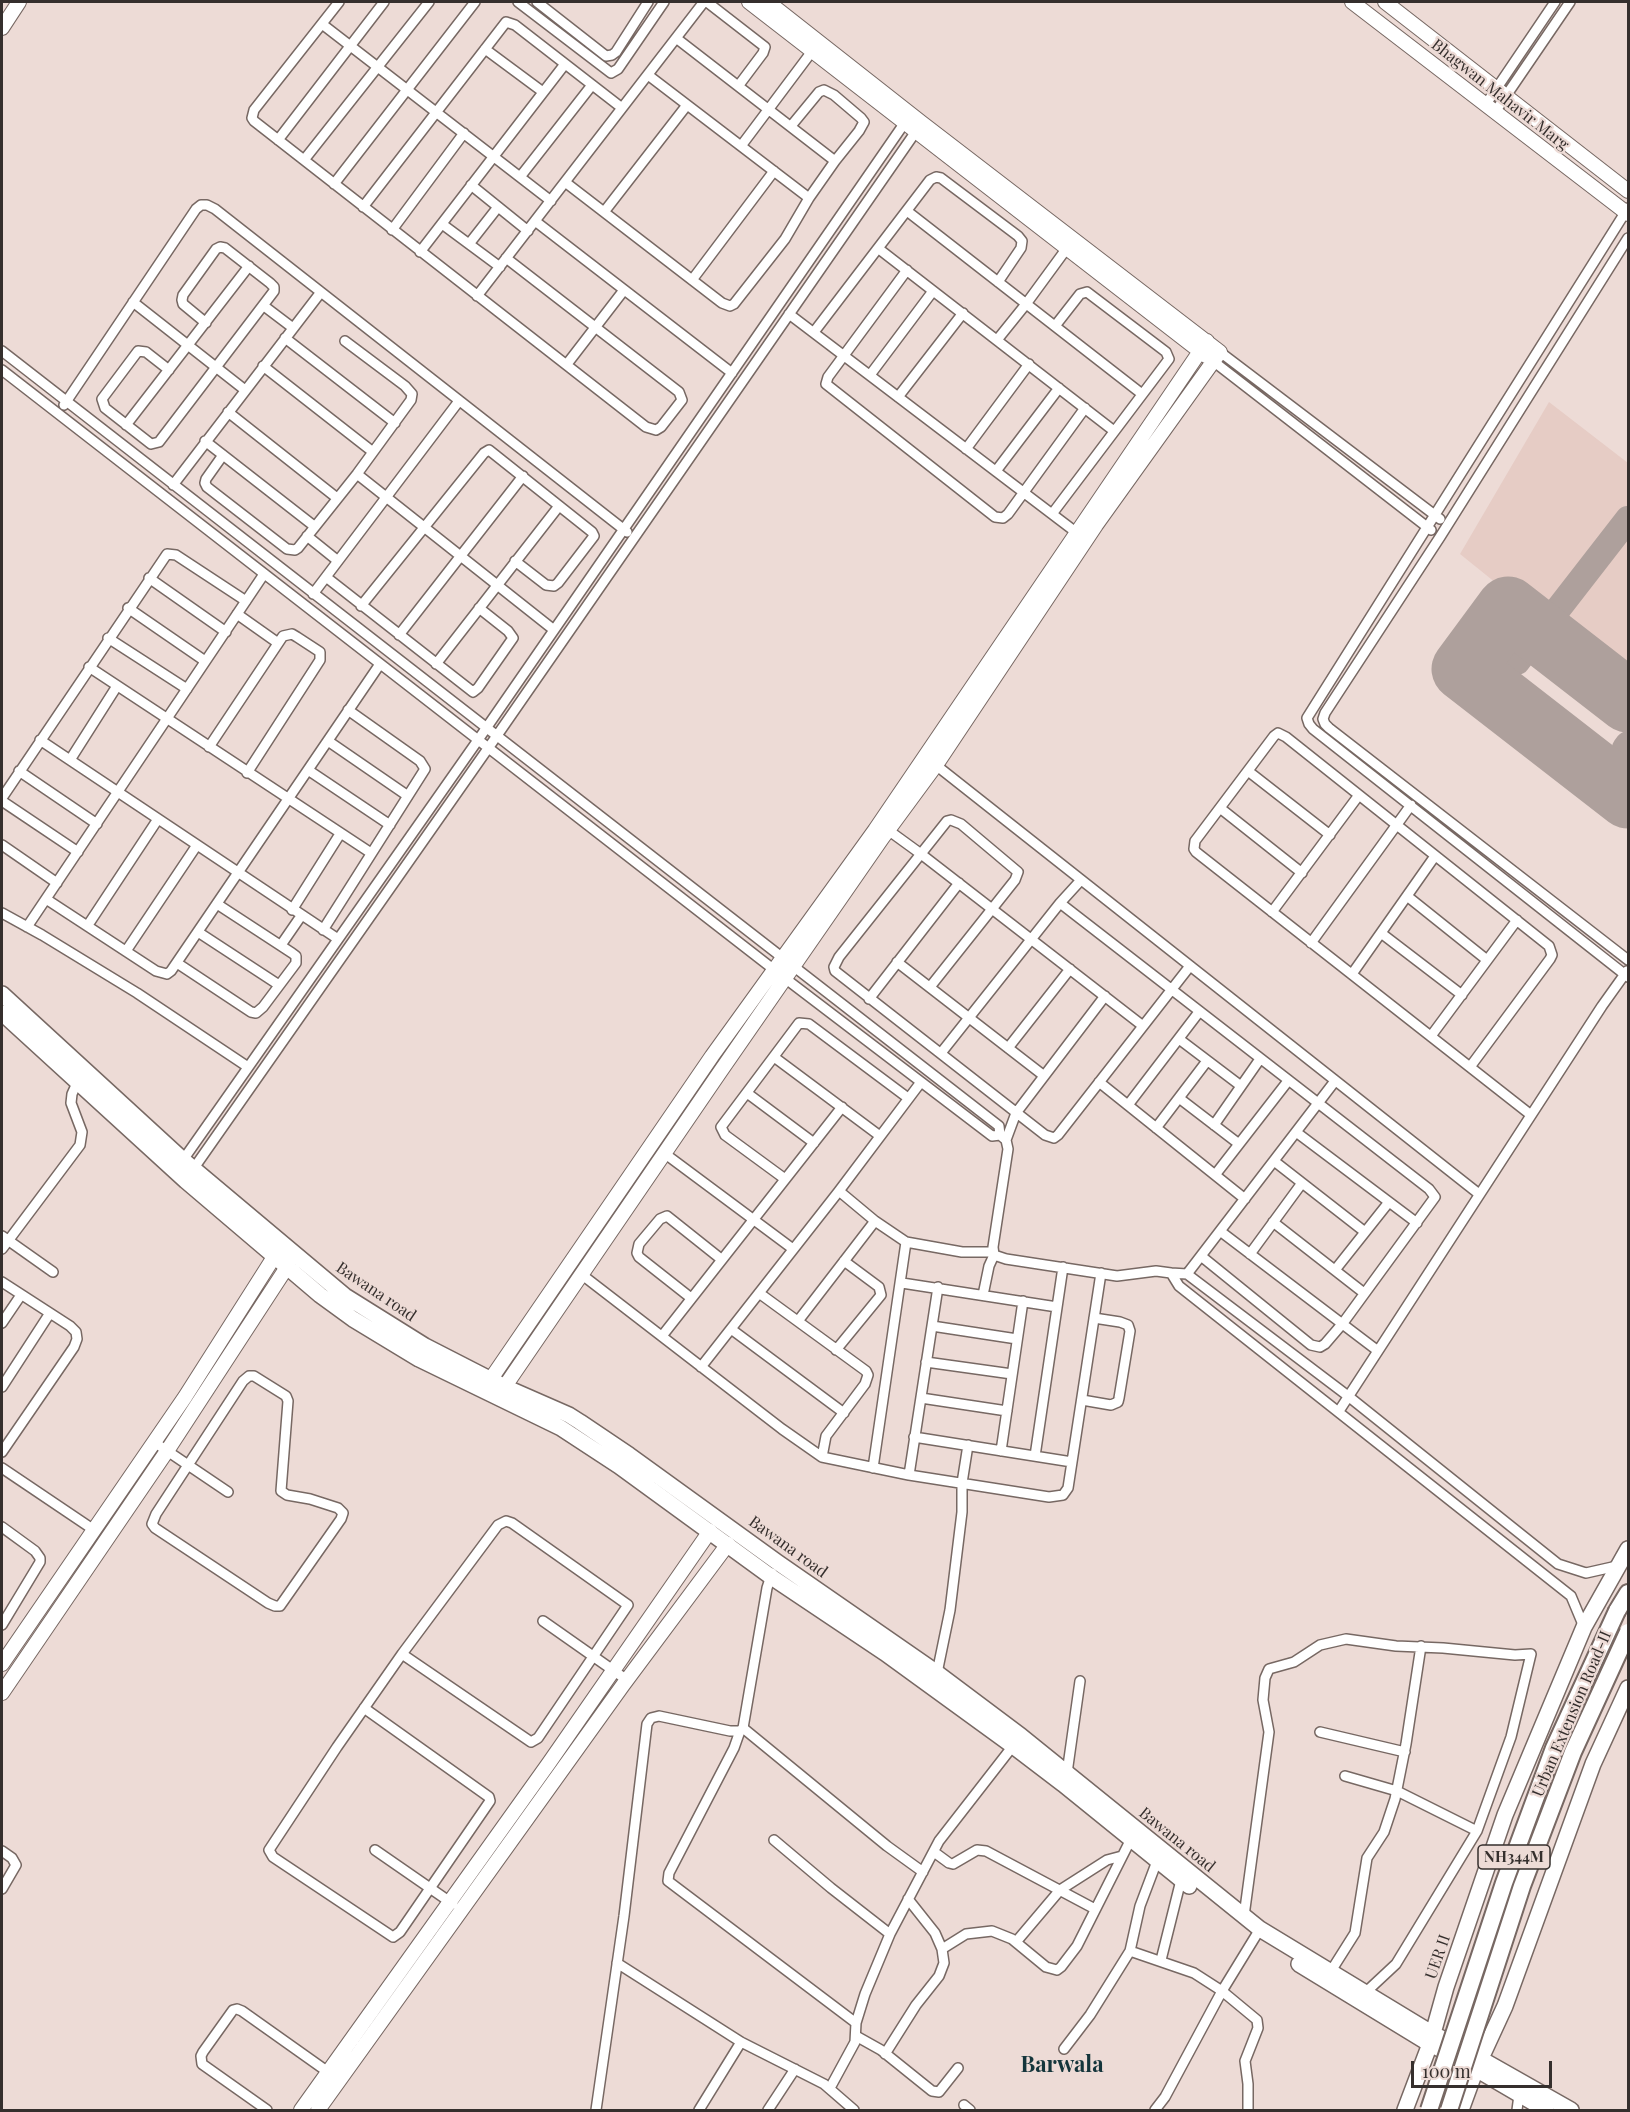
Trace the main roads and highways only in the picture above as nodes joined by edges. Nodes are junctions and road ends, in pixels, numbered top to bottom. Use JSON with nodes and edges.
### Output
{"nodes":[{"id":1,"x":2,"y":994,"type":"edge"},
{"id":2,"x":2,"y":1013,"type":"edge"},
{"id":3,"x":494,"y":1388,"type":"junction"},
{"id":4,"x":1629,"y":1548,"type":"edge"},
{"id":5,"x":774,"y":1569,"type":"junction"},
{"id":6,"x":1629,"y":1593,"type":"edge"},
{"id":7,"x":1629,"y":1632,"type":"edge"},
{"id":8,"x":1629,"y":1688,"type":"edge"},
{"id":9,"x":1017,"y":1741,"type":"junction"},
{"id":10,"x":1258,"y":1933,"type":"junction"},
{"id":11,"x":1431,"y":2039,"type":"junction"},
{"id":12,"x":1479,"y":2064,"type":"junction"},
{"id":13,"x":1405,"y":2110,"type":"edge"},
{"id":14,"x":1429,"y":2110,"type":"edge"},
{"id":15,"x":1449,"y":2110,"type":"edge"},
{"id":16,"x":1461,"y":2110,"type":"edge"},
{"id":17,"x":1546,"y":2110,"type":"edge"},
{"id":18,"x":1571,"y":2110,"type":"edge"}],
"edges":[{"from":1,"to":3,"type":"main road","name":"Bawana road"},
{"from":2,"to":3,"type":"main road","name":"Bawana road"},
{"from":3,"to":5,"type":"main road","name":"Bawana road"},
{"from":3,"to":5,"type":"main road","name":"Bawana road"},
{"from":4,"to":11,"type":"main road","name":"UER II"},
{"from":5,"to":9,"type":"main road","name":"Bawana road"},
{"from":5,"to":9,"type":"main road","name":"Bawana road"},
{"from":6,"to":14,"type":"highway","name":"Urban Extension Road-II","number":"NH344M","bridge":true},
{"from":7,"to":15,"type":"highway","name":"Urban Extension Road-II","number":"NH344M","bridge":true},
{"from":8,"to":12,"type":"main road"},
{"from":9,"to":10,"type":"main road","name":"Bawana road"},
{"from":9,"to":10,"type":"main road","name":"Bawana road"},
{"from":10,"to":11,"type":"main road","name":"Bawana road"},
{"from":10,"to":11,"type":"main road","name":"Bawana road"},
{"from":11,"to":12,"type":"main road","name":"Bawana road"},
{"from":11,"to":13,"type":"main road","name":"UER II"},
{"from":12,"to":16,"type":"main road"},
{"from":12,"to":17,"type":"main road","name":"Bawana road"},
{"from":12,"to":18,"type":"main road","name":"Bawana road"}]}
